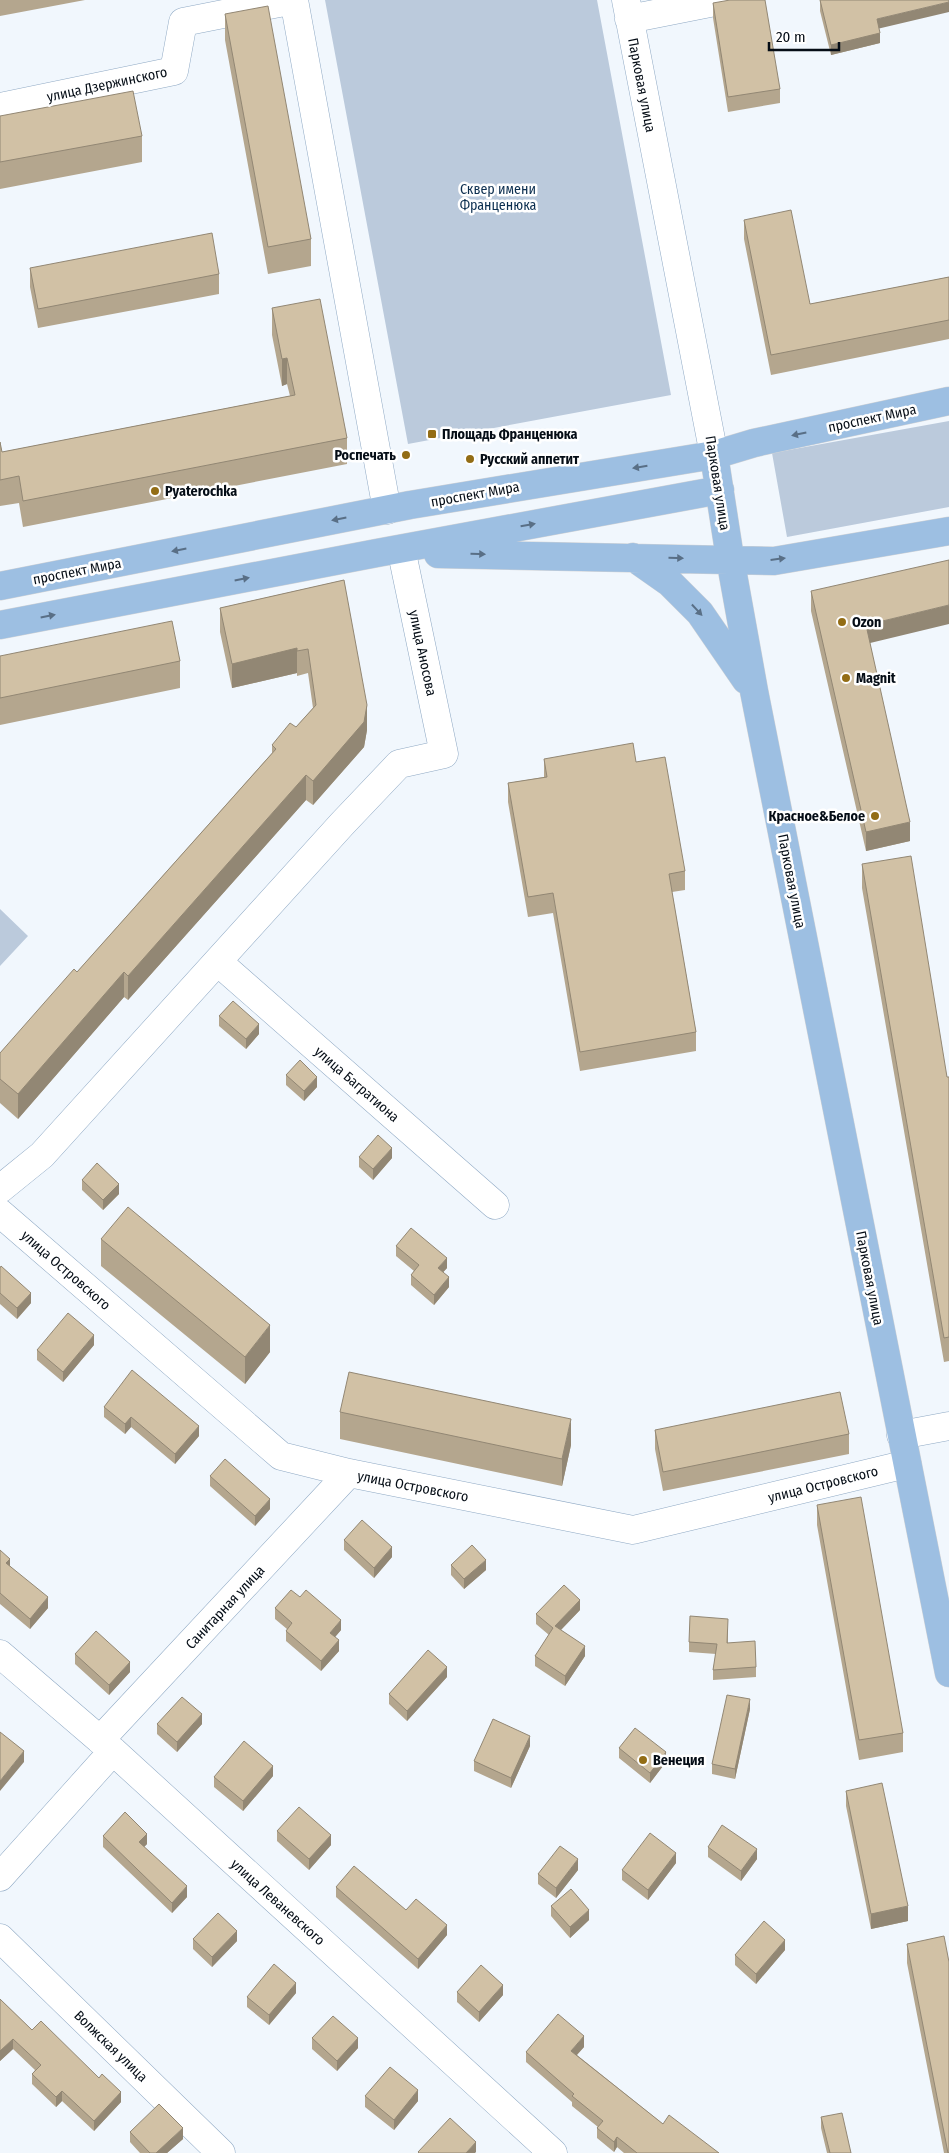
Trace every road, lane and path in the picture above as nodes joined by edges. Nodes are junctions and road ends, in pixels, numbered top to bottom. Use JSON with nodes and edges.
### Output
{"nodes":[{"id":1,"x":294,"y":0,"type":"edge"},
{"id":2,"x":725,"y":0,"type":"edge"},
{"id":3,"x":627,"y":9,"type":"edge"},
{"id":4,"x":0,"y":107,"type":"edge"},
{"id":5,"x":949,"y":401,"type":"edge"},
{"id":6,"x":714,"y":455,"type":"junction"},
{"id":7,"x":720,"y":490,"type":"junction"},
{"id":8,"x":387,"y":510,"type":"junction"},
{"id":9,"x":949,"y":531,"type":"edge"},
{"id":10,"x":389,"y":553,"type":"junction"},
{"id":11,"x":633,"y":557,"type":"junction"},
{"id":12,"x":730,"y":558,"type":"junction"},
{"id":13,"x":0,"y":586,"type":"edge"},
{"id":14,"x":0,"y":625,"type":"edge"},
{"id":15,"x":754,"y":691,"type":"junction"},
{"id":16,"x":218,"y":962,"type":"junction"},
{"id":17,"x":0,"y":1189,"type":"edge"},
{"id":18,"x":496,"y":1205,"type":"dead end"},
{"id":19,"x":0,"y":1213,"type":"edge"},
{"id":20,"x":949,"y":1426,"type":"edge"},
{"id":21,"x":901,"y":1435,"type":"junction"},
{"id":22,"x":907,"y":1464,"type":"junction"},
{"id":23,"x":349,"y":1473,"type":"junction"},
{"id":24,"x":0,"y":1654,"type":"edge"},
{"id":25,"x":949,"y":1672,"type":"edge"},
{"id":26,"x":106,"y":1746,"type":"junction"},
{"id":27,"x":0,"y":1877,"type":"edge"},
{"id":28,"x":0,"y":1938,"type":"edge"},
{"id":29,"x":221,"y":2153,"type":"edge"},
{"id":30,"x":553,"y":2153,"type":"edge"}],
"edges":[{"from":1,"to":4,"type":"street","name":"улица Дзержинского"},
{"from":1,"to":8,"type":"street"},
{"from":2,"to":3,"type":"street"},
{"from":3,"to":6,"type":"street","name":"Парковая улица"},
{"from":5,"to":6,"type":"main road","name":"проспект Мира","one_way":true},
{"from":6,"to":7,"type":"main road","name":"Парковая улица"},
{"from":6,"to":8,"type":"main road","name":"проспект Мира","one_way":true},
{"from":10,"to":7,"type":"main road","one_way":true},
{"from":7,"to":12,"type":"main road","name":"Парковая улица"},
{"from":8,"to":13,"type":"main road","name":"проспект Мира","one_way":true},
{"from":12,"to":9,"type":"main road","one_way":true},
{"from":10,"to":11,"type":"main road","one_way":true},
{"from":14,"to":10,"type":"main road","one_way":true},
{"from":10,"to":16,"type":"street","name":"улица Аносова"},
{"from":11,"to":12,"type":"main road","one_way":true},
{"from":11,"to":15,"type":"main road","one_way":true},
{"from":12,"to":15,"type":"main road","name":"Парковая улица"},
{"from":15,"to":21,"type":"main road","name":"Парковая улица"},
{"from":16,"to":17,"type":"street"},
{"from":16,"to":18,"type":"street","name":"улица Багратиона"},
{"from":19,"to":23,"type":"street","name":"улица Островского"},
{"from":20,"to":21,"type":"street"},
{"from":21,"to":22,"type":"main road","name":"Парковая улица"},
{"from":22,"to":23,"type":"street","name":"улица Островского"},
{"from":22,"to":25,"type":"main road","name":"Парковая улица"},
{"from":23,"to":26,"type":"street","name":"Санитарная улица"},
{"from":24,"to":26,"type":"street","name":"улица Леваневского"},
{"from":26,"to":27,"type":"street","name":"Санитарная улица"},
{"from":26,"to":30,"type":"street","name":"улица Леваневского"},
{"from":28,"to":29,"type":"street","name":"Волжская улица"}]}
